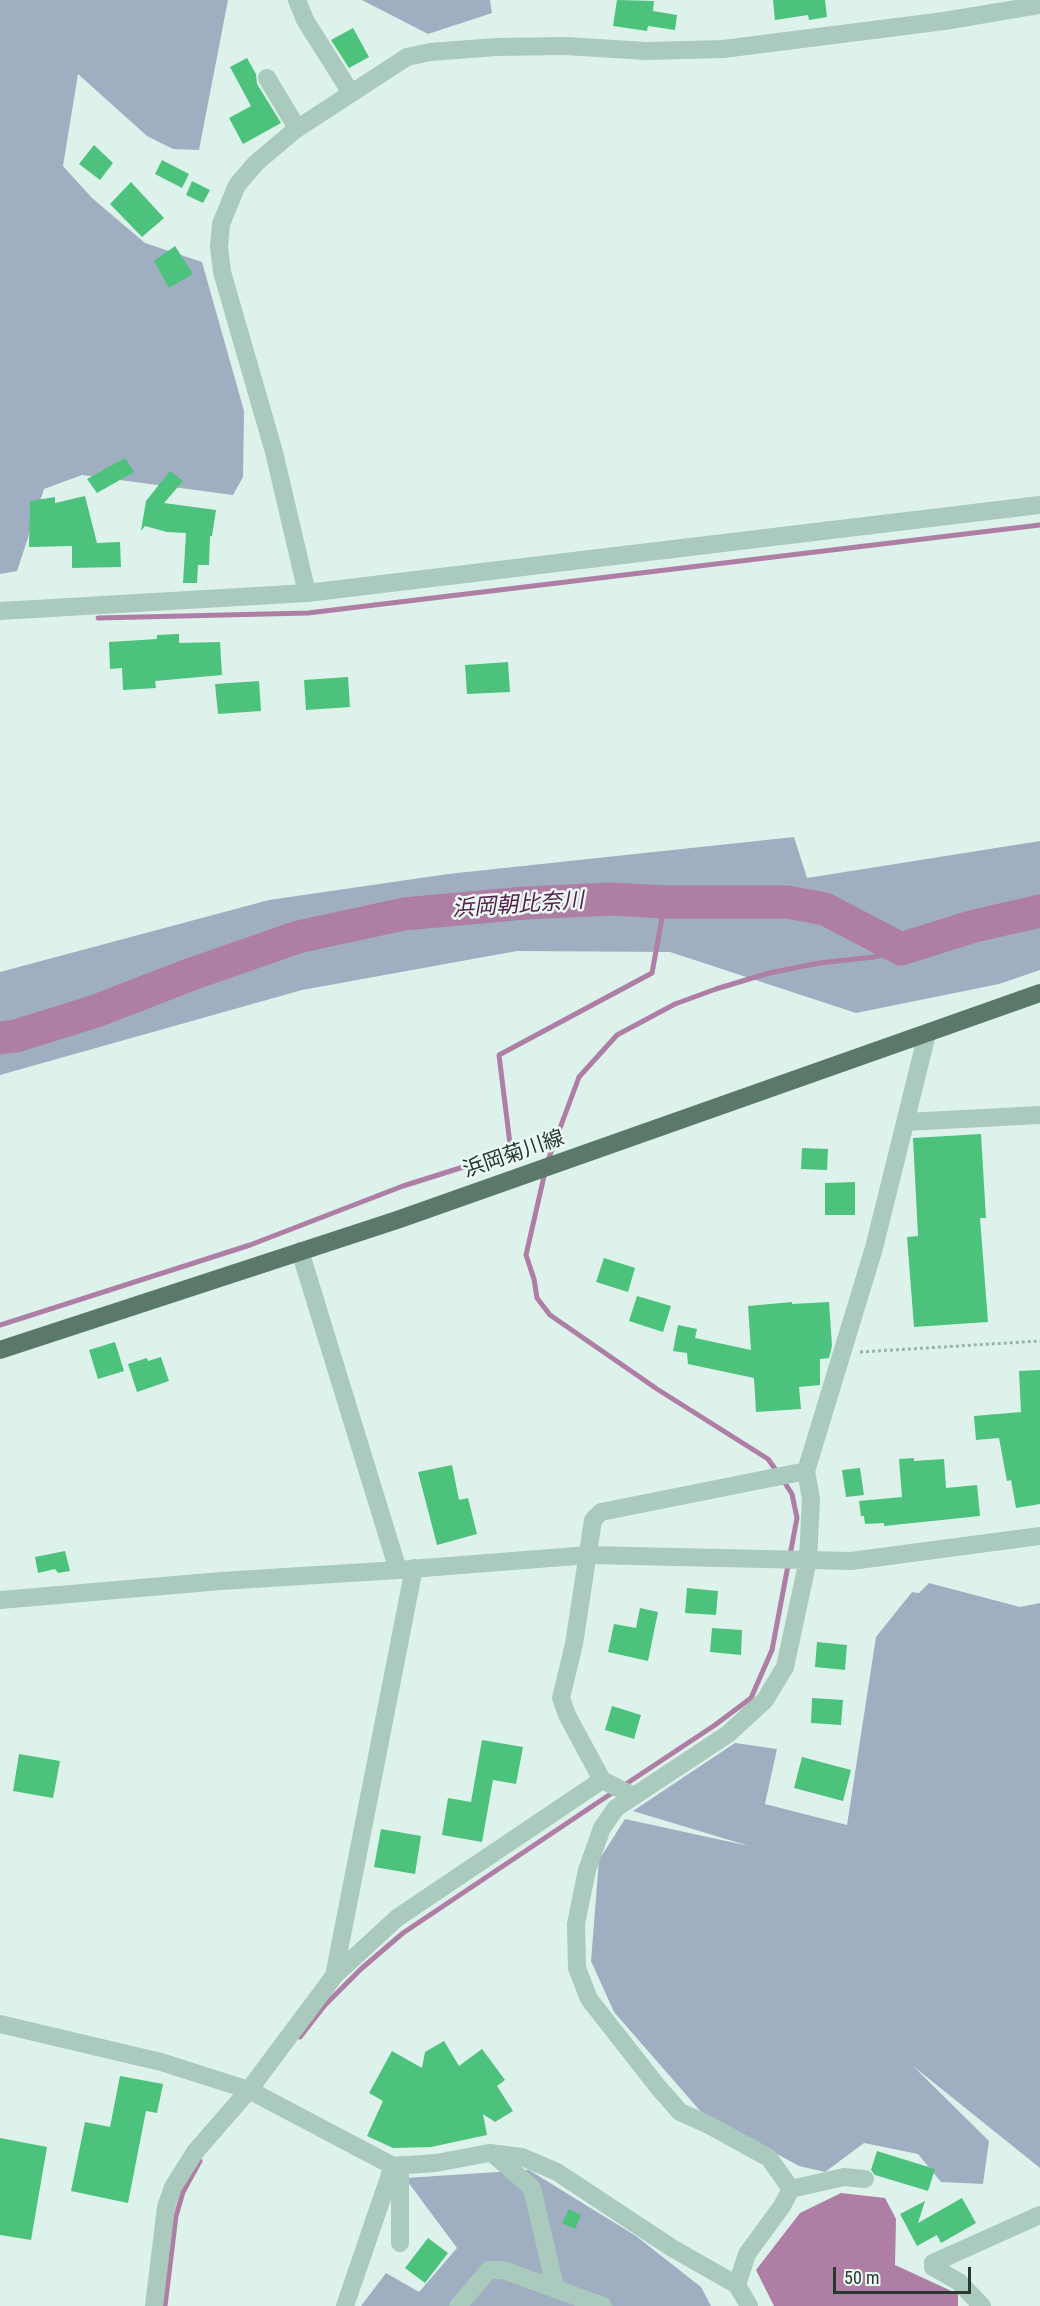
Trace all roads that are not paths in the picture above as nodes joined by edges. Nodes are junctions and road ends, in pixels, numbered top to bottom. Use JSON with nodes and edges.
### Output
{"nodes":[{"id":1,"x":297,"y":0,"type":"edge"},
{"id":2,"x":1040,"y":4,"type":"edge"},
{"id":3,"x":987,"y":7,"type":"edge"},
{"id":4,"x":267,"y":78,"type":"dead end"},
{"id":5,"x":351,"y":93,"type":"junction"},
{"id":6,"x":297,"y":128,"type":"junction"},
{"id":7,"x":1040,"y":505,"type":"edge"},
{"id":8,"x":307,"y":593,"type":"junction"},
{"id":9,"x":0,"y":611,"type":"edge"},
{"id":10,"x":1040,"y":993,"type":"edge"},
{"id":11,"x":927,"y":1035,"type":"junction"},
{"id":12,"x":1040,"y":1115,"type":"edge"},
{"id":13,"x":906,"y":1122,"type":"junction"},
{"id":14,"x":300,"y":1251,"type":"junction"},
{"id":15,"x":0,"y":1350,"type":"edge"},
{"id":16,"x":806,"y":1471,"type":"junction"},
{"id":17,"x":1040,"y":1536,"type":"edge"},
{"id":18,"x":589,"y":1555,"type":"junction"},
{"id":19,"x":808,"y":1560,"type":"junction"},
{"id":20,"x":406,"y":1569,"type":"junction"},
{"id":21,"x":0,"y":1600,"type":"edge"},
{"id":22,"x":602,"y":1780,"type":"junction"},
{"id":23,"x":632,"y":1795,"type":"junction"},
{"id":24,"x":333,"y":1976,"type":"junction"},
{"id":25,"x":0,"y":2024,"type":"edge"},
{"id":26,"x":249,"y":2090,"type":"junction"},
{"id":27,"x":492,"y":2154,"type":"junction"},
{"id":28,"x":396,"y":2165,"type":"junction"},
{"id":29,"x":866,"y":2179,"type":"dead end"},
{"id":30,"x":791,"y":2189,"type":"junction"},
{"id":31,"x":1040,"y":2215,"type":"edge"},
{"id":32,"x":400,"y":2243,"type":"dead end"},
{"id":33,"x":737,"y":2285,"type":"junction"},
{"id":34,"x":555,"y":2287,"type":"junction"},
{"id":35,"x":154,"y":2306,"type":"edge"},
{"id":36,"x":345,"y":2306,"type":"edge"},
{"id":37,"x":458,"y":2306,"type":"edge"},
{"id":38,"x":603,"y":2306,"type":"edge"},
{"id":39,"x":749,"y":2306,"type":"edge"},
{"id":40,"x":982,"y":2306,"type":"edge"}],
"edges":[{"from":1,"to":5,"type":"street"},
{"from":2,"to":3,"type":"street"},
{"from":3,"to":5,"type":"street"},
{"from":4,"to":6,"type":"street"},
{"from":5,"to":6,"type":"street"},
{"from":6,"to":8,"type":"street"},
{"from":7,"to":8,"type":"street"},
{"from":8,"to":9,"type":"street"},
{"from":10,"to":11,"type":"main road","name":"浜岡菊川線"},
{"from":11,"to":13,"type":"street"},
{"from":11,"to":14,"type":"main road","name":"浜岡菊川線"},
{"from":12,"to":13,"type":"street"},
{"from":13,"to":16,"type":"street"},
{"from":14,"to":15,"type":"main road","name":"浜岡菊川線"},
{"from":14,"to":20,"type":"street"},
{"from":16,"to":18,"type":"street"},
{"from":16,"to":19,"type":"street"},
{"from":17,"to":19,"type":"street"},
{"from":18,"to":19,"type":"street"},
{"from":18,"to":20,"type":"street"},
{"from":18,"to":22,"type":"street"},
{"from":19,"to":23,"type":"street"},
{"from":20,"to":21,"type":"street"},
{"from":20,"to":24,"type":"street"},
{"from":22,"to":23,"type":"street"},
{"from":22,"to":24,"type":"street"},
{"from":23,"to":30,"type":"street"},
{"from":24,"to":26,"type":"street"},
{"from":25,"to":26,"type":"street"},
{"from":26,"to":28,"type":"street"},
{"from":26,"to":35,"type":"street"},
{"from":27,"to":28,"type":"street"},
{"from":27,"to":33,"type":"street"},
{"from":27,"to":34,"type":"street"},
{"from":28,"to":32,"type":"street"},
{"from":28,"to":36,"type":"street"},
{"from":29,"to":30,"type":"street"},
{"from":30,"to":33,"type":"street"},
{"from":31,"to":40,"type":"street"},
{"from":33,"to":39,"type":"street"},
{"from":34,"to":37,"type":"street"},
{"from":34,"to":38,"type":"street"}]}
